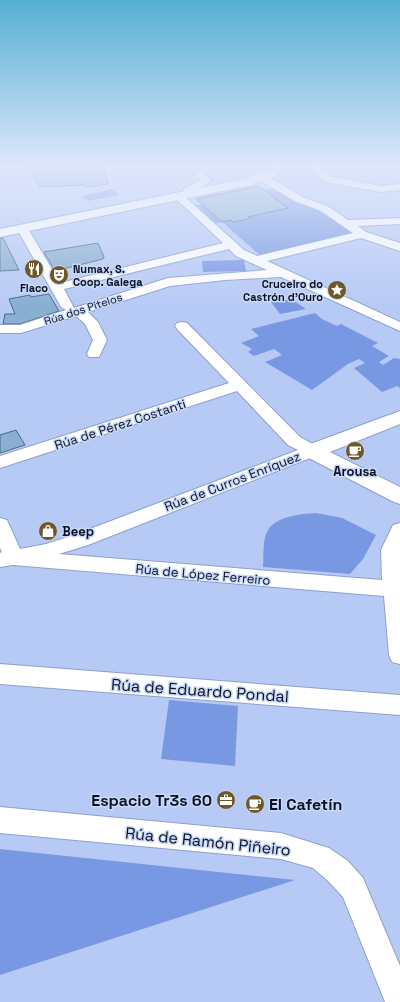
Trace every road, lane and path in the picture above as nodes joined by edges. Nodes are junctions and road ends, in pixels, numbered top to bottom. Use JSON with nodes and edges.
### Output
{"nodes":[{"id":1,"x":104,"y":212,"type":"edge"},
{"id":2,"x":198,"y":212,"type":"edge"},
{"id":3,"x":330,"y":212,"type":"edge"},
{"id":4,"x":400,"y":221,"type":"edge"},
{"id":5,"x":348,"y":223,"type":"junction"},
{"id":6,"x":23,"y":229,"type":"junction"},
{"id":7,"x":0,"y":233,"type":"edge"},
{"id":8,"x":362,"y":234,"type":"junction"},
{"id":9,"x":230,"y":245,"type":"junction"},
{"id":10,"x":400,"y":247,"type":"edge"},
{"id":11,"x":256,"y":260,"type":"junction"},
{"id":12,"x":283,"y":273,"type":"junction"},
{"id":13,"x":58,"y":286,"type":"junction"},
{"id":14,"x":74,"y":309,"type":"junction"},
{"id":15,"x":182,"y":326,"type":"dead end"},
{"id":16,"x":400,"y":327,"type":"edge"},
{"id":17,"x":0,"y":329,"type":"edge"},
{"id":18,"x":94,"y":354,"type":"dead end"},
{"id":19,"x":240,"y":385,"type":"junction"},
{"id":20,"x":400,"y":417,"type":"edge"},
{"id":21,"x":312,"y":451,"type":"junction"},
{"id":22,"x":0,"y":462,"type":"edge"},
{"id":23,"x":400,"y":496,"type":"edge"},
{"id":24,"x":0,"y":525,"type":"edge"},
{"id":25,"x":400,"y":530,"type":"edge"},
{"id":26,"x":64,"y":554,"type":"junction"},
{"id":27,"x":7,"y":559,"type":"edge"},
{"id":28,"x":392,"y":589,"type":"junction"},
{"id":29,"x":400,"y":655,"type":"edge"},
{"id":30,"x":0,"y":674,"type":"edge"},
{"id":31,"x":400,"y":705,"type":"edge"},
{"id":32,"x":0,"y":820,"type":"edge"},
{"id":33,"x":400,"y":1001,"type":"edge"}],
"edges":[{"from":1,"to":6,"type":"street"},
{"from":2,"to":9,"type":"street"},
{"from":3,"to":5,"type":"street"},
{"from":4,"to":5,"type":"street"},
{"from":5,"to":8,"type":"street"},
{"from":6,"to":7,"type":"street"},
{"from":6,"to":13,"type":"street"},
{"from":8,"to":10,"type":"street"},
{"from":8,"to":11,"type":"street"},
{"from":9,"to":11,"type":"street"},
{"from":9,"to":13,"type":"street"},
{"from":11,"to":12,"type":"street"},
{"from":12,"to":14,"type":"street","name":"Rúa dos Pitelos"},
{"from":12,"to":16,"type":"street"},
{"from":13,"to":14,"type":"street"},
{"from":14,"to":17,"type":"street","name":"Rúa dos Pitelos"},
{"from":14,"to":18,"type":"street"},
{"from":15,"to":19,"type":"street"},
{"from":19,"to":21,"type":"street"},
{"from":19,"to":22,"type":"street","name":"Rúa de Pérez Costanti"},
{"from":20,"to":21,"type":"street","name":"Rúa de Curros Enríquez"},
{"from":21,"to":23,"type":"street"},
{"from":21,"to":26,"type":"street","name":"Rúa de Curros Enríquez"},
{"from":24,"to":27,"type":"street"},
{"from":25,"to":28,"type":"street"},
{"from":26,"to":27,"type":"street","name":"Rúa de López Ferreiro"},
{"from":26,"to":28,"type":"street","name":"Rúa de López Ferreiro"},
{"from":28,"to":29,"type":"street"},
{"from":30,"to":31,"type":"street","name":"Rúa de Eduardo Pondal"},
{"from":32,"to":33,"type":"street","name":"Rúa de Ramón Piñeiro"}]}
